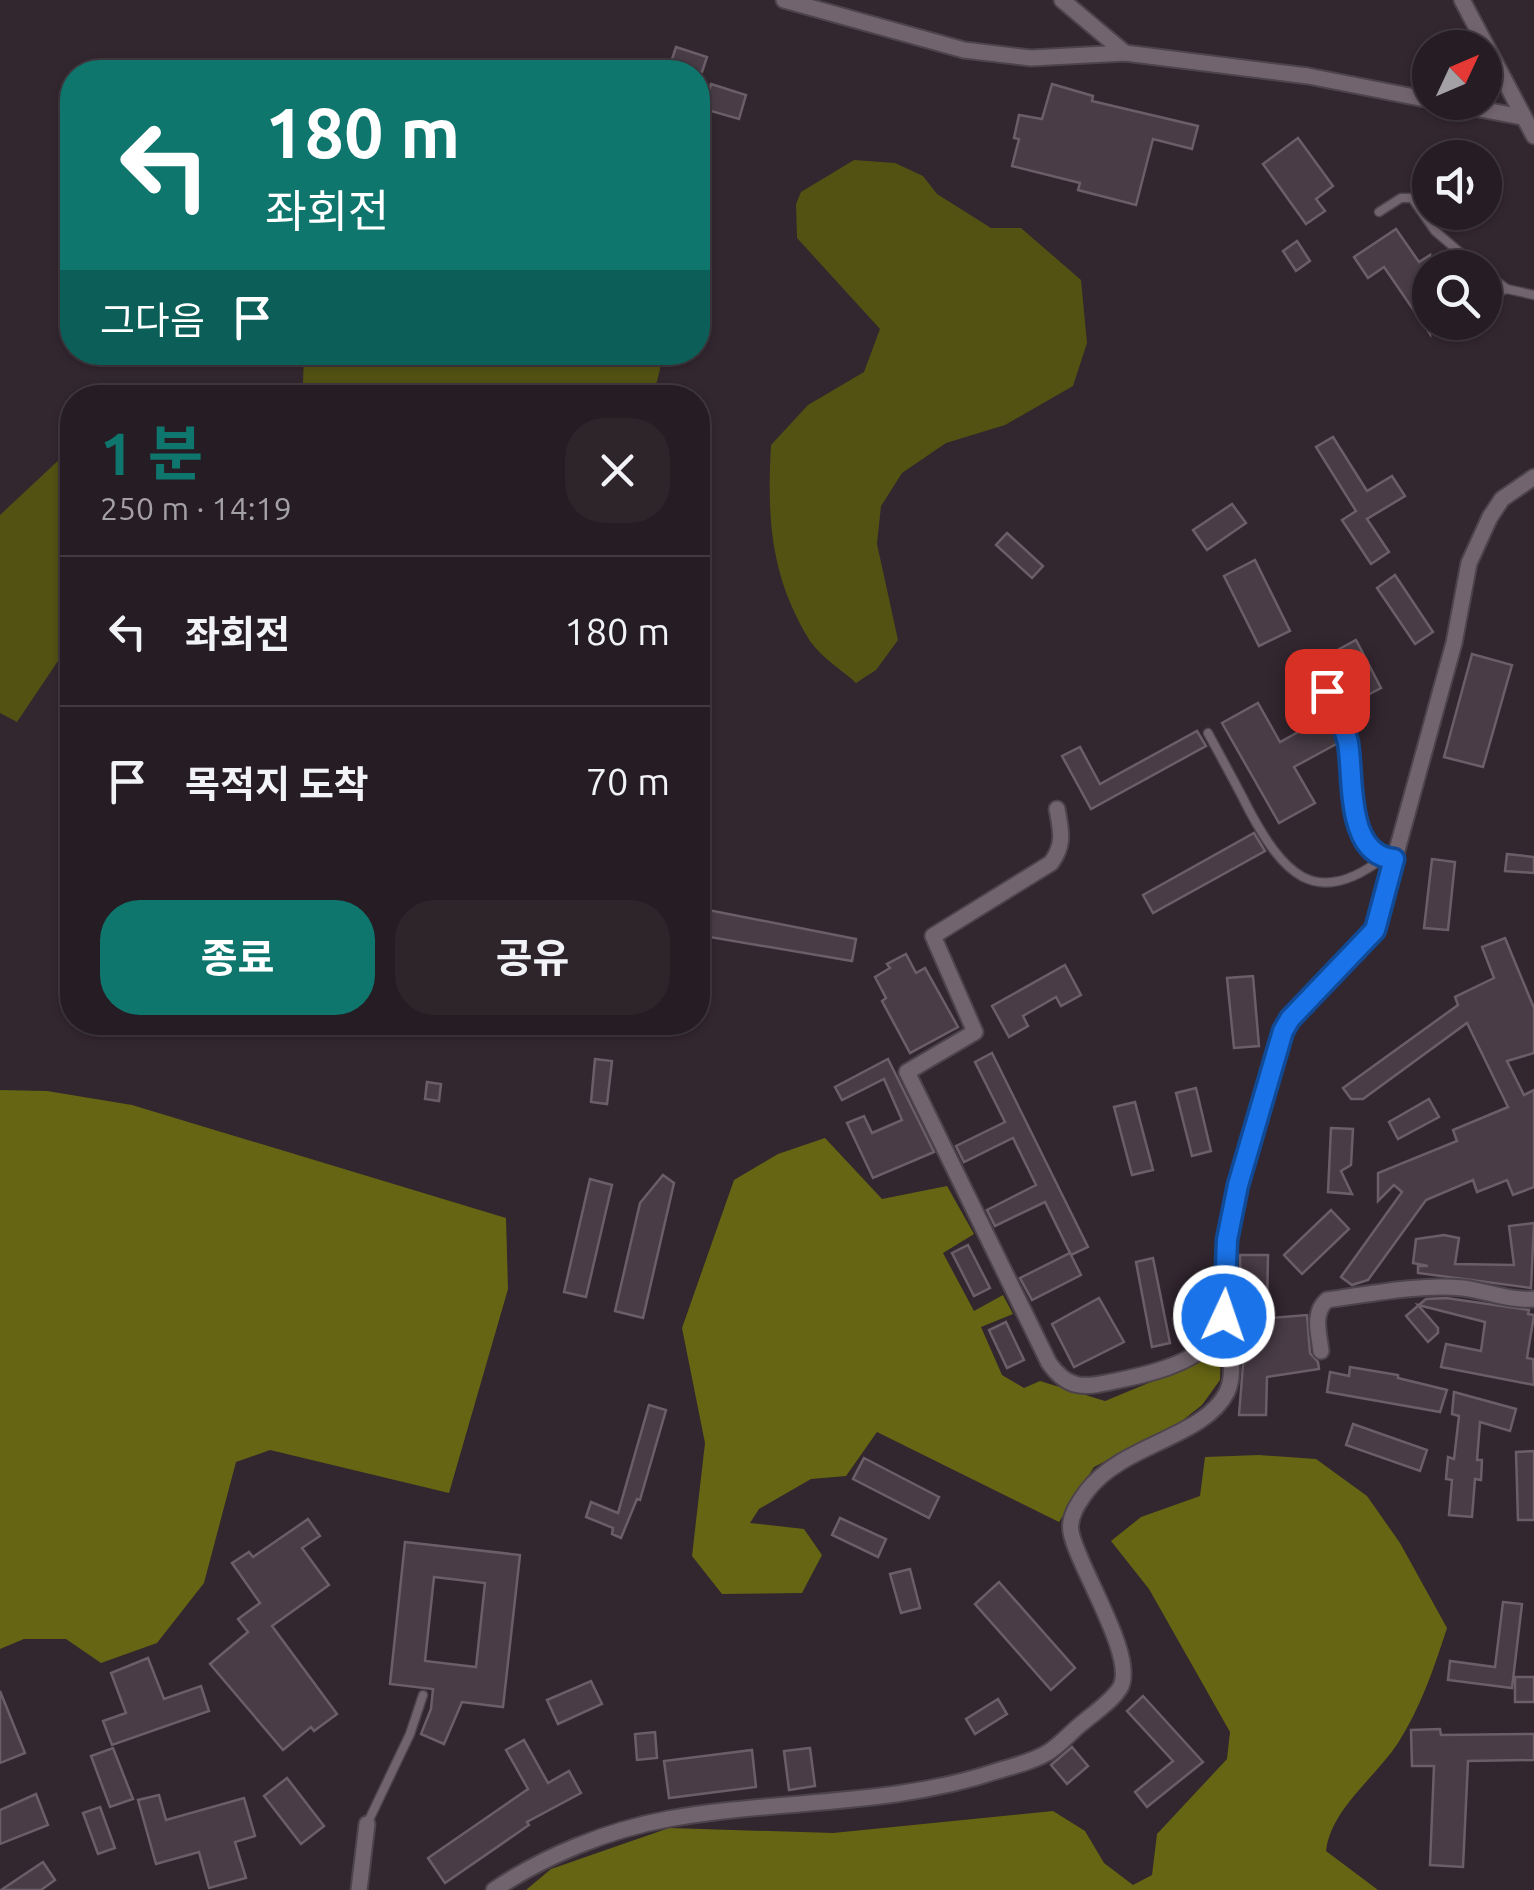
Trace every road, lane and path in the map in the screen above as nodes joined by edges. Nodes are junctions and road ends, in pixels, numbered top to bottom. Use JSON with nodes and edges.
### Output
{"nodes":[{"id":1,"x":784,"y":0,"type":"edge"},
{"id":2,"x":1062,"y":0,"type":"edge"},
{"id":3,"x":1462,"y":0,"type":"edge"},
{"id":4,"x":1126,"y":52,"type":"junction"},
{"id":5,"x":1412,"y":96,"type":"edge"},
{"id":6,"x":1502,"y":113,"type":"edge"},
{"id":7,"x":1522,"y":117,"type":"junction"},
{"id":8,"x":1534,"y":136,"type":"edge"},
{"id":9,"x":1379,"y":212,"type":"dead end"},
{"id":10,"x":1457,"y":250,"type":"edge"},
{"id":11,"x":1502,"y":286,"type":"edge"},
{"id":12,"x":1507,"y":290,"type":"junction"},
{"id":13,"x":1502,"y":291,"type":"edge"},
{"id":14,"x":1534,"y":295,"type":"edge"},
{"id":15,"x":1534,"y":477,"type":"edge"},
{"id":16,"x":1327,"y":691,"type":"dead end"},
{"id":17,"x":1208,"y":733,"type":"dead end"},
{"id":18,"x":1057,"y":809,"type":"dead end"},
{"id":19,"x":1389,"y":859,"type":"junction"},
{"id":20,"x":1534,"y":1299,"type":"edge"},
{"id":21,"x":1223,"y":1317,"type":"junction"},
{"id":22,"x":1321,"y":1351,"type":"dead end"},
{"id":23,"x":423,"y":1695,"type":"dead end"},
{"id":24,"x":367,"y":1824,"type":"joint"},
{"id":25,"x":360,"y":1890,"type":"edge"},
{"id":26,"x":494,"y":1890,"type":"edge"}],
"edges":[{"from":1,"to":4,"type":"street"},
{"from":2,"to":4,"type":"street"},
{"from":3,"to":7,"type":"street"},
{"from":4,"to":5,"type":"street"},
{"from":6,"to":7,"type":"street"},
{"from":7,"to":8,"type":"street"},
{"from":9,"to":10,"type":"lane"},
{"from":11,"to":12,"type":"lane"},
{"from":12,"to":13,"type":"lane"},
{"from":12,"to":14,"type":"lane"},
{"from":15,"to":19,"type":"street"},
{"from":16,"to":19,"type":"lane"},
{"from":17,"to":19,"type":"lane"},
{"from":18,"to":21,"type":"street"},
{"from":19,"to":21,"type":"street"},
{"from":20,"to":22,"type":"street"},
{"from":21,"to":26,"type":"street"},
{"from":23,"to":24,"type":"lane"},
{"from":24,"to":25,"type":"street"}]}
